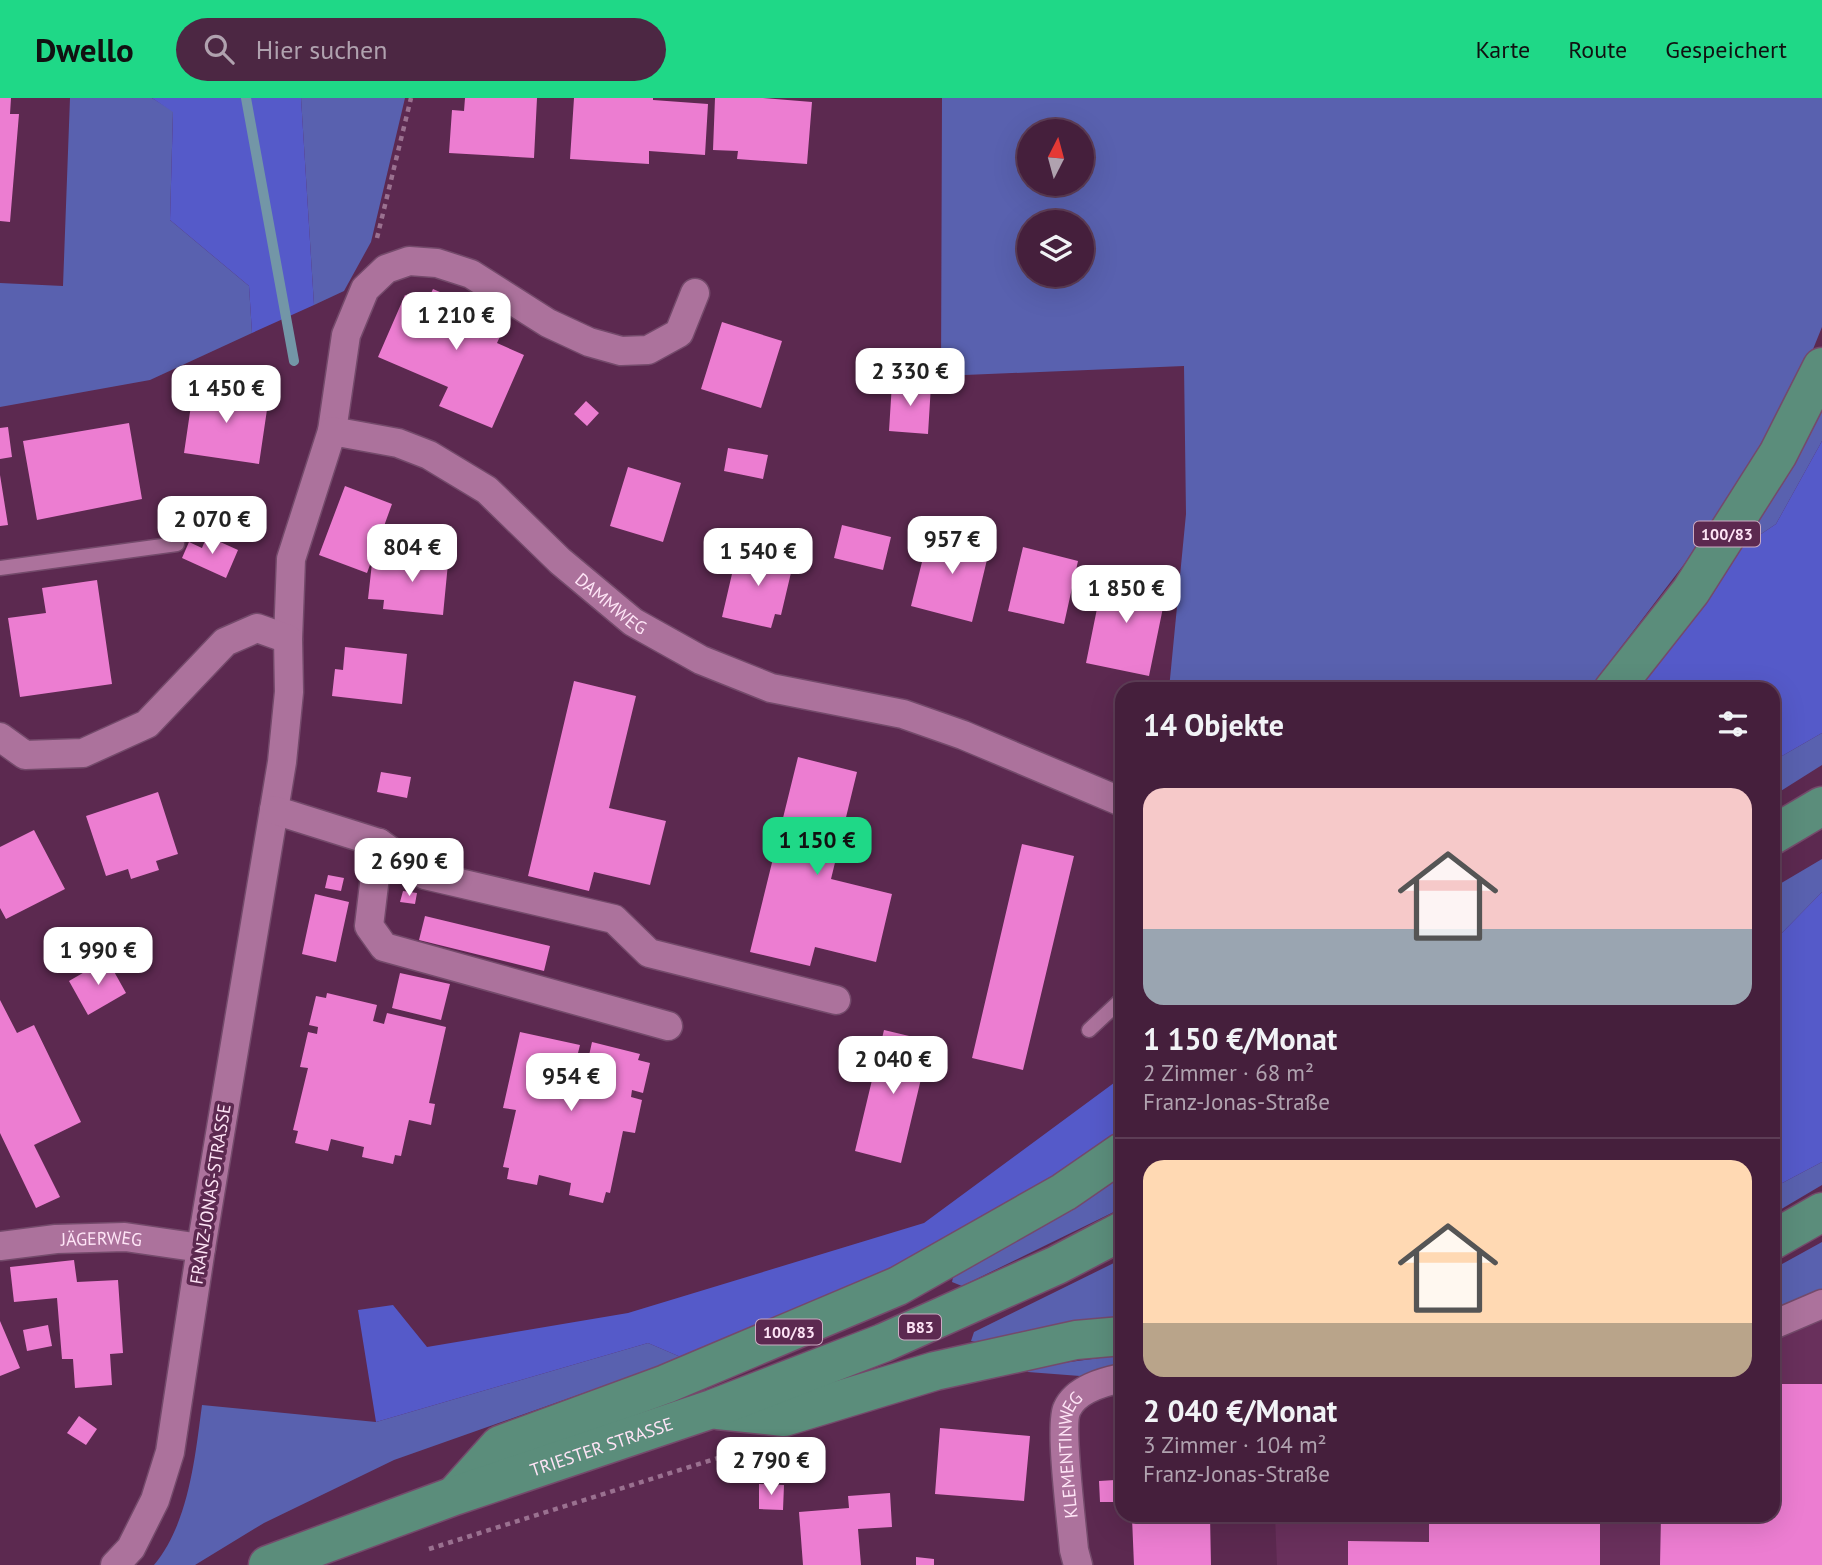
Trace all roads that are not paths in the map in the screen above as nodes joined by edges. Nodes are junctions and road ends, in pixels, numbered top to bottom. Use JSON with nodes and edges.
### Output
{"nodes":[{"id":1,"x":695,"y":293,"type":"dead end"},
{"id":2,"x":1822,"y":367,"type":"edge"},
{"id":3,"x":332,"y":431,"type":"junction"},
{"id":4,"x":177,"y":544,"type":"dead end"},
{"id":5,"x":0,"y":568,"type":"edge"},
{"id":6,"x":288,"y":639,"type":"junction"},
{"id":7,"x":1619,"y":682,"type":"edge"},
{"id":8,"x":0,"y":737,"type":"edge"},
{"id":9,"x":1115,"y":799,"type":"edge"},
{"id":10,"x":1822,"y":806,"type":"edge"},
{"id":11,"x":274,"y":810,"type":"junction"},
{"id":12,"x":1780,"y":831,"type":"edge"},
{"id":13,"x":379,"y":842,"type":"junction"},
{"id":14,"x":836,"y":1000,"type":"dead end"},
{"id":15,"x":1115,"y":1006,"type":"edge"},
{"id":16,"x":668,"y":1026,"type":"dead end"},
{"id":17,"x":1089,"y":1030,"type":"dead end"},
{"id":18,"x":1115,"y":1157,"type":"edge"},
{"id":19,"x":1822,"y":1212,"type":"edge"},
{"id":20,"x":1115,"y":1235,"type":"edge"},
{"id":21,"x":1780,"y":1236,"type":"edge"},
{"id":22,"x":0,"y":1246,"type":"edge"},
{"id":23,"x":201,"y":1248,"type":"junction"},
{"id":24,"x":1822,"y":1304,"type":"edge"},
{"id":25,"x":1780,"y":1322,"type":"edge"},
{"id":26,"x":1115,"y":1336,"type":"edge"},
{"id":27,"x":1115,"y":1379,"type":"edge"},
{"id":28,"x":712,"y":1409,"type":"junction"},
{"id":29,"x":454,"y":1496,"type":"junction"},
{"id":30,"x":115,"y":1565,"type":"edge"},
{"id":31,"x":268,"y":1565,"type":"edge"},
{"id":32,"x":1078,"y":1565,"type":"edge"}],
"edges":[{"from":1,"to":3,"type":"street"},
{"from":2,"to":7,"type":"main road","number":"100/83"},
{"from":3,"to":6,"type":"street"},
{"from":3,"to":9,"type":"street","name":"DAMMWEG"},
{"from":4,"to":5,"type":"lane"},
{"from":6,"to":8,"type":"street"},
{"from":6,"to":11,"type":"street","name":"FRANZ-JONAS-STRASSE"},
{"from":10,"to":12,"type":"main road"},
{"from":11,"to":13,"type":"street"},
{"from":11,"to":23,"type":"street","name":"FRANZ-JONAS-STRASSE"},
{"from":13,"to":14,"type":"street"},
{"from":13,"to":16,"type":"street"},
{"from":15,"to":17,"type":"lane"},
{"from":18,"to":29,"type":"main road","number":"100/83"},
{"from":19,"to":21,"type":"main road"},
{"from":20,"to":28,"type":"main road","name":"TRIESTER STRASSE","number":"B83"},
{"from":22,"to":23,"type":"street","name":"JÄGERWEG"},
{"from":23,"to":30,"type":"street","name":"FRANZ-JONAS-STRASSE"},
{"from":24,"to":25,"type":"street"},
{"from":26,"to":28,"type":"main road"},
{"from":27,"to":32,"type":"street","name":"KLEMENTINWEG"},
{"from":28,"to":29,"type":"main road","name":"TRIESTER STRASSE","number":"B83"},
{"from":29,"to":31,"type":"main road","name":"TRIESTER STRASSE","number":"B83"}]}
